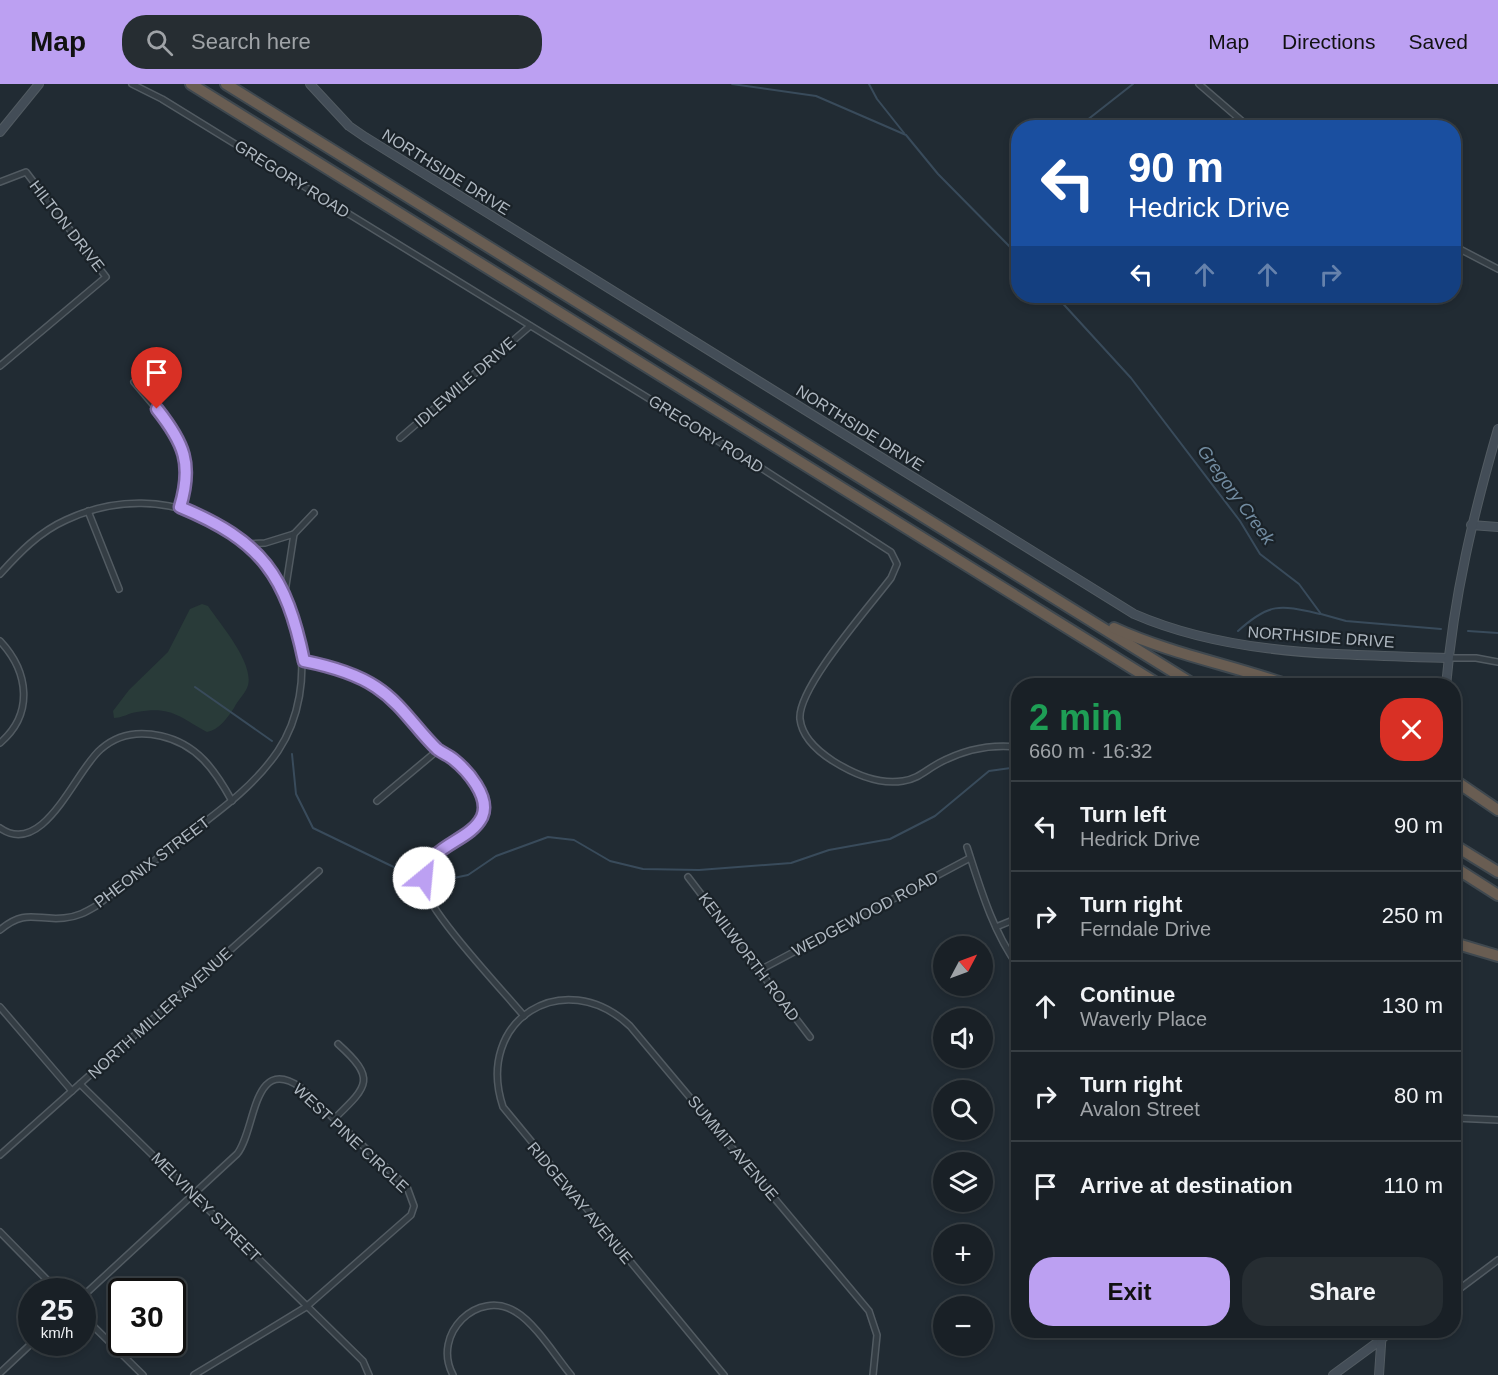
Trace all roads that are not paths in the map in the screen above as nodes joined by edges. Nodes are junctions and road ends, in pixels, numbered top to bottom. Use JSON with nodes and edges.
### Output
{"nodes":[{"id":1,"x":39,"y":84,"type":"edge"},
{"id":2,"x":132,"y":84,"type":"edge"},
{"id":3,"x":192,"y":84,"type":"edge"},
{"id":4,"x":226,"y":84,"type":"edge"},
{"id":5,"x":309,"y":84,"type":"edge"},
{"id":6,"x":1199,"y":84,"type":"edge"},
{"id":7,"x":1241,"y":120,"type":"edge"},
{"id":8,"x":0,"y":132,"type":"edge"},
{"id":9,"x":0,"y":182,"type":"edge"},
{"id":10,"x":1461,"y":250,"type":"edge"},
{"id":11,"x":1498,"y":269,"type":"edge"},
{"id":12,"x":530,"y":326,"type":"junction"},
{"id":13,"x":0,"y":366,"type":"edge"},
{"id":14,"x":134,"y":382,"type":"dead end"},
{"id":15,"x":1498,"y":429,"type":"edge"},
{"id":16,"x":400,"y":438,"type":"dead end"},
{"id":17,"x":180,"y":507,"type":"junction"},
{"id":18,"x":88,"y":511,"type":"junction"},
{"id":19,"x":314,"y":513,"type":"dead end"},
{"id":20,"x":1471,"y":525,"type":"junction"},
{"id":21,"x":1498,"y":527,"type":"edge"},
{"id":22,"x":294,"y":534,"type":"junction"},
{"id":23,"x":248,"y":544,"type":"junction"},
{"id":24,"x":0,"y":574,"type":"edge"},
{"id":25,"x":119,"y":589,"type":"dead end"},
{"id":26,"x":1042,"y":590,"type":"junction"},
{"id":27,"x":285,"y":593,"type":"junction"},
{"id":28,"x":0,"y":641,"type":"edge"},
{"id":29,"x":1448,"y":658,"type":"junction"},
{"id":30,"x":304,"y":661,"type":"junction"},
{"id":31,"x":1498,"y":662,"type":"edge"},
{"id":32,"x":1148,"y":678,"type":"edge"},
{"id":33,"x":1183,"y":678,"type":"edge"},
{"id":34,"x":1264,"y":678,"type":"edge"},
{"id":35,"x":1447,"y":678,"type":"edge"},
{"id":36,"x":0,"y":743,"type":"edge"},
{"id":37,"x":1011,"y":747,"type":"edge"},
{"id":38,"x":438,"y":750,"type":"junction"},
{"id":39,"x":1461,"y":785,"type":"edge"},
{"id":40,"x":232,"y":801,"type":"junction"},
{"id":41,"x":377,"y":801,"type":"dead end"},
{"id":42,"x":1498,"y":810,"type":"edge"},
{"id":43,"x":0,"y":828,"type":"edge"},
{"id":44,"x":967,"y":847,"type":"dead end"},
{"id":45,"x":1461,"y":849,"type":"edge"},
{"id":46,"x":970,"y":858,"type":"junction"},
{"id":47,"x":319,"y":871,"type":"dead end"},
{"id":48,"x":1461,"y":871,"type":"edge"},
{"id":49,"x":1498,"y":872,"type":"edge"},
{"id":50,"x":688,"y":877,"type":"dead end"},
{"id":51,"x":1498,"y":895,"type":"edge"},
{"id":52,"x":1011,"y":921,"type":"edge"},
{"id":53,"x":996,"y":927,"type":"junction"},
{"id":54,"x":0,"y":930,"type":"edge"},
{"id":55,"x":1461,"y":945,"type":"edge"},
{"id":56,"x":1011,"y":956,"type":"edge"},
{"id":57,"x":1498,"y":956,"type":"edge"},
{"id":58,"x":760,"y":970,"type":"junction"},
{"id":59,"x":0,"y":1007,"type":"edge"},
{"id":60,"x":524,"y":1016,"type":"junction"},
{"id":61,"x":810,"y":1037,"type":"dead end"},
{"id":62,"x":338,"y":1044,"type":"dead end"},
{"id":63,"x":80,"y":1084,"type":"junction"},
{"id":64,"x":72,"y":1091,"type":"junction"},
{"id":65,"x":1461,"y":1118,"type":"edge"},
{"id":66,"x":334,"y":1119,"type":"junction"},
{"id":67,"x":1498,"y":1120,"type":"edge"},
{"id":68,"x":0,"y":1155,"type":"edge"},
{"id":69,"x":194,"y":1194,"type":"junction"},
{"id":70,"x":0,"y":1232,"type":"edge"},
{"id":71,"x":1498,"y":1260,"type":"edge"},
{"id":72,"x":45,"y":1278,"type":"edge"},
{"id":73,"x":96,"y":1284,"type":"edge"},
{"id":74,"x":1461,"y":1288,"type":"edge"},
{"id":75,"x":306,"y":1307,"type":"junction"},
{"id":76,"x":96,"y":1329,"type":"edge"},
{"id":77,"x":1378,"y":1338,"type":"edge"},
{"id":78,"x":1382,"y":1338,"type":"edge"},
{"id":79,"x":18,"y":1356,"type":"edge"},
{"id":80,"x":0,"y":1373,"type":"edge"},
{"id":81,"x":143,"y":1375,"type":"edge"},
{"id":82,"x":194,"y":1375,"type":"edge"},
{"id":83,"x":369,"y":1375,"type":"edge"},
{"id":84,"x":453,"y":1375,"type":"edge"},
{"id":85,"x":572,"y":1375,"type":"edge"},
{"id":86,"x":724,"y":1375,"type":"edge"},
{"id":87,"x":873,"y":1375,"type":"edge"},
{"id":88,"x":1333,"y":1375,"type":"edge"},
{"id":89,"x":1379,"y":1375,"type":"edge"}],
"edges":[{"from":1,"to":8,"type":"street"},
{"from":2,"to":12,"type":"street","name":"GREGORY ROAD"},
{"from":3,"to":32,"type":"highway"},
{"from":4,"to":26,"type":"highway"},
{"from":5,"to":29,"type":"street","name":"NORTHSIDE DRIVE"},
{"from":6,"to":7,"type":"street"},
{"from":9,"to":13,"type":"street","name":"HILTON DRIVE"},
{"from":10,"to":11,"type":"street"},
{"from":12,"to":16,"type":"street","name":"IDLEWILE DRIVE"},
{"from":12,"to":37,"type":"street","name":"GREGORY ROAD"},
{"from":14,"to":17,"type":"street"},
{"from":15,"to":20,"type":"street"},
{"from":17,"to":18,"type":"street","name":"PHEONIX STREET"},
{"from":17,"to":23,"type":"street","name":"PHEONIX STREET"},
{"from":18,"to":24,"type":"street","name":"PHEONIX STREET"},
{"from":18,"to":25,"type":"street"},
{"from":19,"to":22,"type":"street"},
{"from":20,"to":21,"type":"street"},
{"from":20,"to":29,"type":"street"},
{"from":22,"to":23,"type":"street"},
{"from":22,"to":27,"type":"street"},
{"from":23,"to":27,"type":"street","name":"PHEONIX STREET"},
{"from":26,"to":33,"type":"highway"},
{"from":26,"to":34,"type":"highway"},
{"from":27,"to":30,"type":"street","name":"PHEONIX STREET"},
{"from":28,"to":36,"type":"street"},
{"from":29,"to":31,"type":"street"},
{"from":29,"to":35,"type":"street"},
{"from":30,"to":38,"type":"street"},
{"from":30,"to":40,"type":"street","name":"PHEONIX STREET"},
{"from":38,"to":41,"type":"street"},
{"from":38,"to":60,"type":"street"},
{"from":39,"to":42,"type":"highway"},
{"from":40,"to":43,"type":"street"},
{"from":40,"to":54,"type":"street","name":"PHEONIX STREET"},
{"from":44,"to":46,"type":"street"},
{"from":45,"to":49,"type":"highway"},
{"from":46,"to":53,"type":"street"},
{"from":46,"to":58,"type":"street","name":"WEDGEWOOD ROAD"},
{"from":47,"to":63,"type":"street","name":"NORTH MILLER AVENUE"},
{"from":48,"to":51,"type":"highway"},
{"from":50,"to":58,"type":"street","name":"KENILWORTH ROAD"},
{"from":52,"to":53,"type":"street"},
{"from":53,"to":56,"type":"street"},
{"from":55,"to":57,"type":"highway"},
{"from":58,"to":61,"type":"street","name":"KENILWORTH ROAD"},
{"from":59,"to":64,"type":"street"},
{"from":60,"to":86,"type":"street","name":"RIDGEWAY AVENUE"},
{"from":60,"to":87,"type":"street","name":"SUMMIT AVENUE"},
{"from":62,"to":66,"type":"street"},
{"from":63,"to":64,"type":"street","name":"NORTH MILLER AVENUE"},
{"from":63,"to":69,"type":"street","name":"MELVINEY STREET"},
{"from":64,"to":68,"type":"street","name":"NORTH MILLER AVENUE"},
{"from":65,"to":67,"type":"street"},
{"from":66,"to":69,"type":"street","name":"WEST PINE CIRCLE"},
{"from":66,"to":75,"type":"street","name":"WEST PINE CIRCLE"},
{"from":69,"to":73,"type":"street","name":"WEST PINE CIRCLE"},
{"from":69,"to":75,"type":"street","name":"MELVINEY STREET"},
{"from":70,"to":72,"type":"street"},
{"from":71,"to":74,"type":"street"},
{"from":75,"to":82,"type":"street","name":"WEST PINE CIRCLE"},
{"from":75,"to":83,"type":"street","name":"MELVINEY STREET"},
{"from":76,"to":81,"type":"street"},
{"from":77,"to":88,"type":"street"},
{"from":78,"to":89,"type":"street"},
{"from":79,"to":80,"type":"street"},
{"from":84,"to":85,"type":"street"}]}
